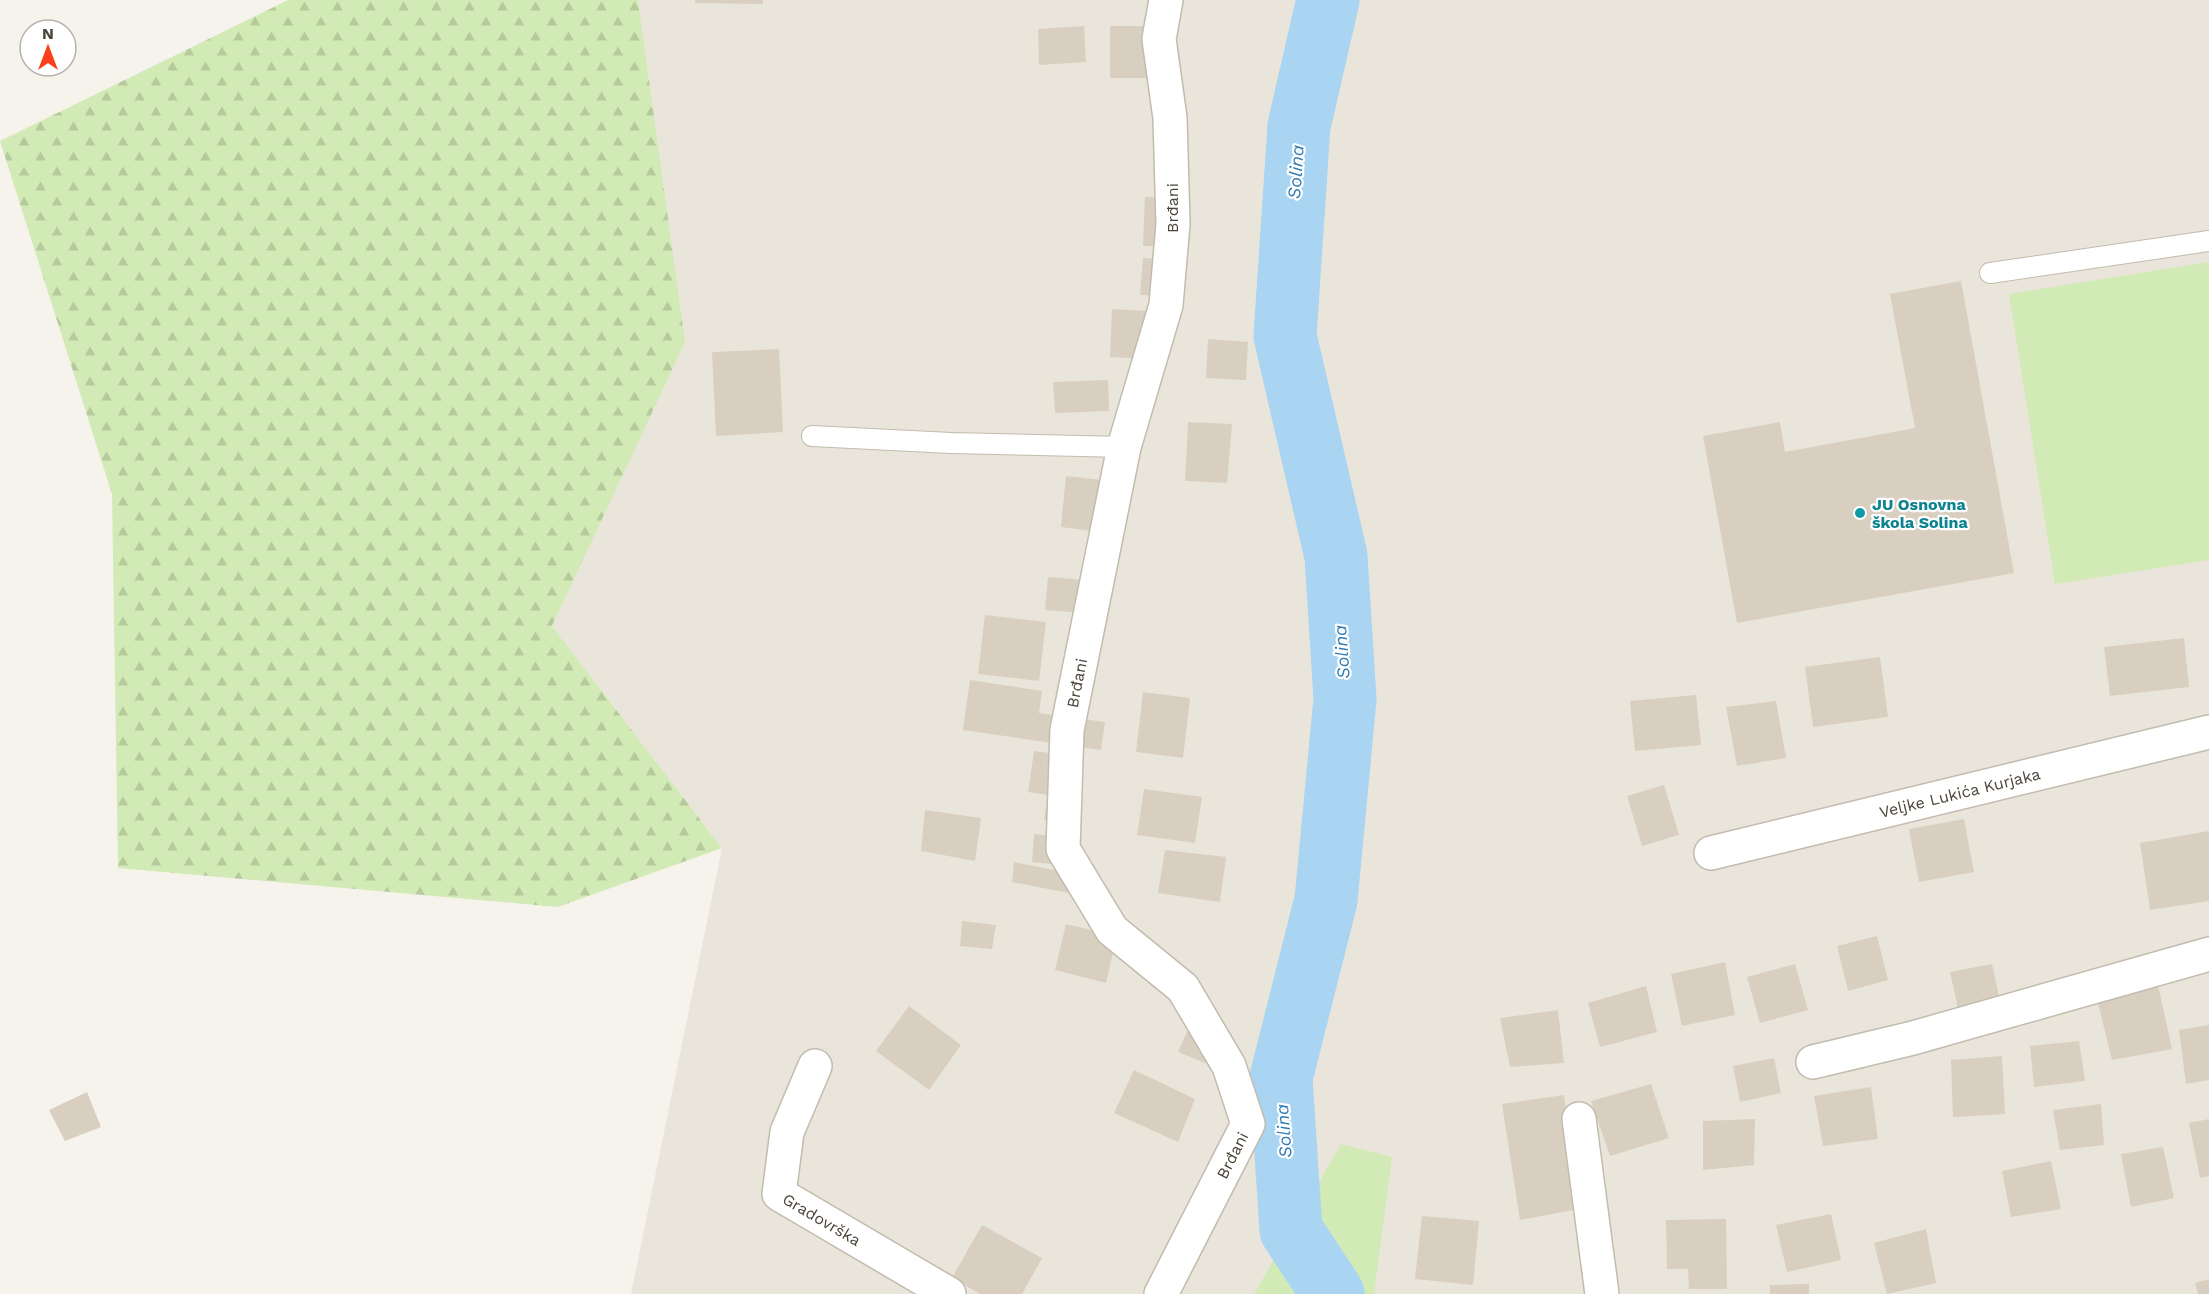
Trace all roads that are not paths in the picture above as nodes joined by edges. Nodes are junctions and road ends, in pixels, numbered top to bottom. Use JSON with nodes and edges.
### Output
{"nodes":[{"id":1,"x":1166,"y":0,"type":"edge"},
{"id":2,"x":2209,"y":241,"type":"edge"},
{"id":3,"x":1990,"y":273,"type":"dead end"},
{"id":4,"x":812,"y":436,"type":"dead end"},
{"id":5,"x":1124,"y":447,"type":"junction"},
{"id":6,"x":2209,"y":732,"type":"edge"},
{"id":7,"x":1711,"y":853,"type":"dead end"},
{"id":8,"x":2209,"y":954,"type":"edge"},
{"id":9,"x":1813,"y":1062,"type":"dead end"},
{"id":10,"x":815,"y":1066,"type":"dead end"},
{"id":11,"x":1579,"y":1119,"type":"dead end"},
{"id":12,"x":949,"y":1294,"type":"edge"},
{"id":13,"x":1161,"y":1294,"type":"edge"},
{"id":14,"x":1602,"y":1294,"type":"edge"}],
"edges":[{"from":1,"to":5,"type":"street","name":"Brđani"},
{"from":2,"to":3,"type":"lane"},
{"from":4,"to":5,"type":"lane"},
{"from":5,"to":13,"type":"street","name":"Brđani"},
{"from":6,"to":7,"type":"street","name":"Veljke Lukića Kurjaka"},
{"from":8,"to":9,"type":"street"},
{"from":10,"to":12,"type":"street","name":"Gradovrška"},
{"from":11,"to":14,"type":"street"}]}
